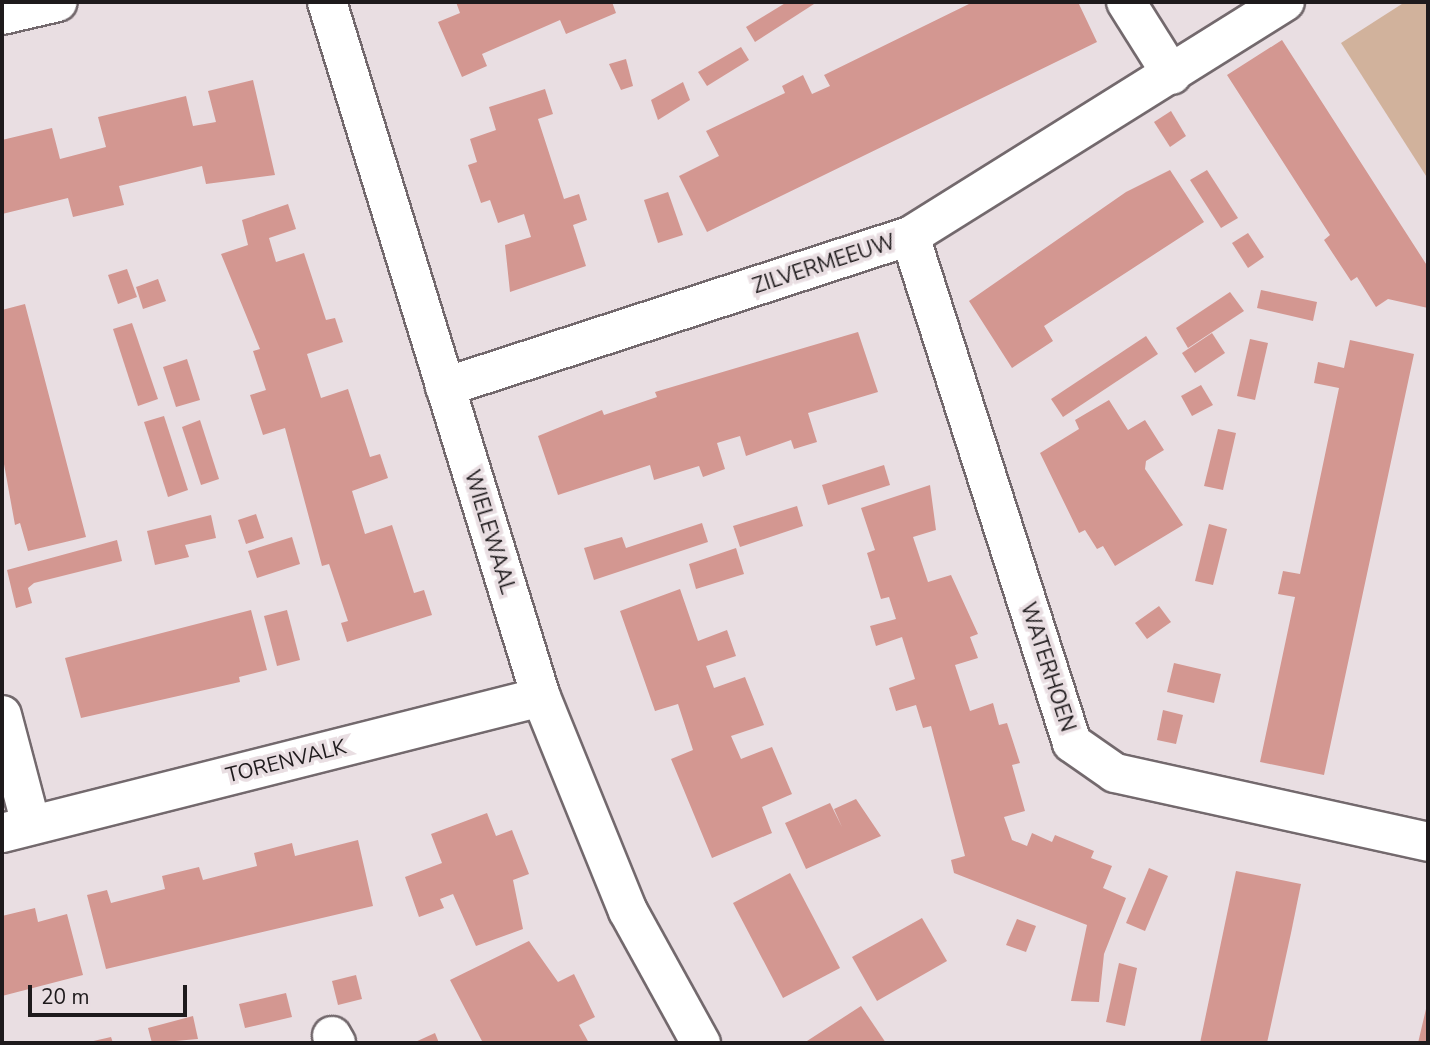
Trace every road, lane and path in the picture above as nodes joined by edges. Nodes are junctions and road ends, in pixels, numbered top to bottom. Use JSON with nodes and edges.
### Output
{"nodes":[{"id":1,"x":58,"y":2,"type":"edge"},
{"id":2,"x":327,"y":2,"type":"edge"},
{"id":3,"x":1126,"y":2,"type":"edge"},
{"id":4,"x":1285,"y":2,"type":"edge"},
{"id":5,"x":2,"y":15,"type":"edge"},
{"id":6,"x":1172,"y":75,"type":"junction"},
{"id":7,"x":910,"y":236,"type":"junction"},
{"id":8,"x":445,"y":387,"type":"junction"},
{"id":9,"x":541,"y":697,"type":"junction"},
{"id":10,"x":2,"y":715,"type":"edge"},
{"id":11,"x":16,"y":829,"type":"edge"},
{"id":12,"x":1428,"y":842,"type":"edge"},
{"id":13,"x":701,"y":1043,"type":"edge"}],
"edges":[{"from":1,"to":5,"type":"street"},
{"from":2,"to":8,"type":"street","name":"WIELEWAAL"},
{"from":3,"to":6,"type":"street"},
{"from":4,"to":6,"type":"street","name":"ZILVERMEEUW"},
{"from":6,"to":7,"type":"street","name":"ZILVERMEEUW"},
{"from":7,"to":8,"type":"street","name":"ZILVERMEEUW"},
{"from":7,"to":12,"type":"street","name":"WATERHOEN"},
{"from":8,"to":9,"type":"street","name":"WIELEWAAL"},
{"from":9,"to":11,"type":"street","name":"TORENVALK"},
{"from":9,"to":13,"type":"street","name":"WIELEWAAL"},
{"from":10,"to":11,"type":"street","name":"TORENVALK"}]}
